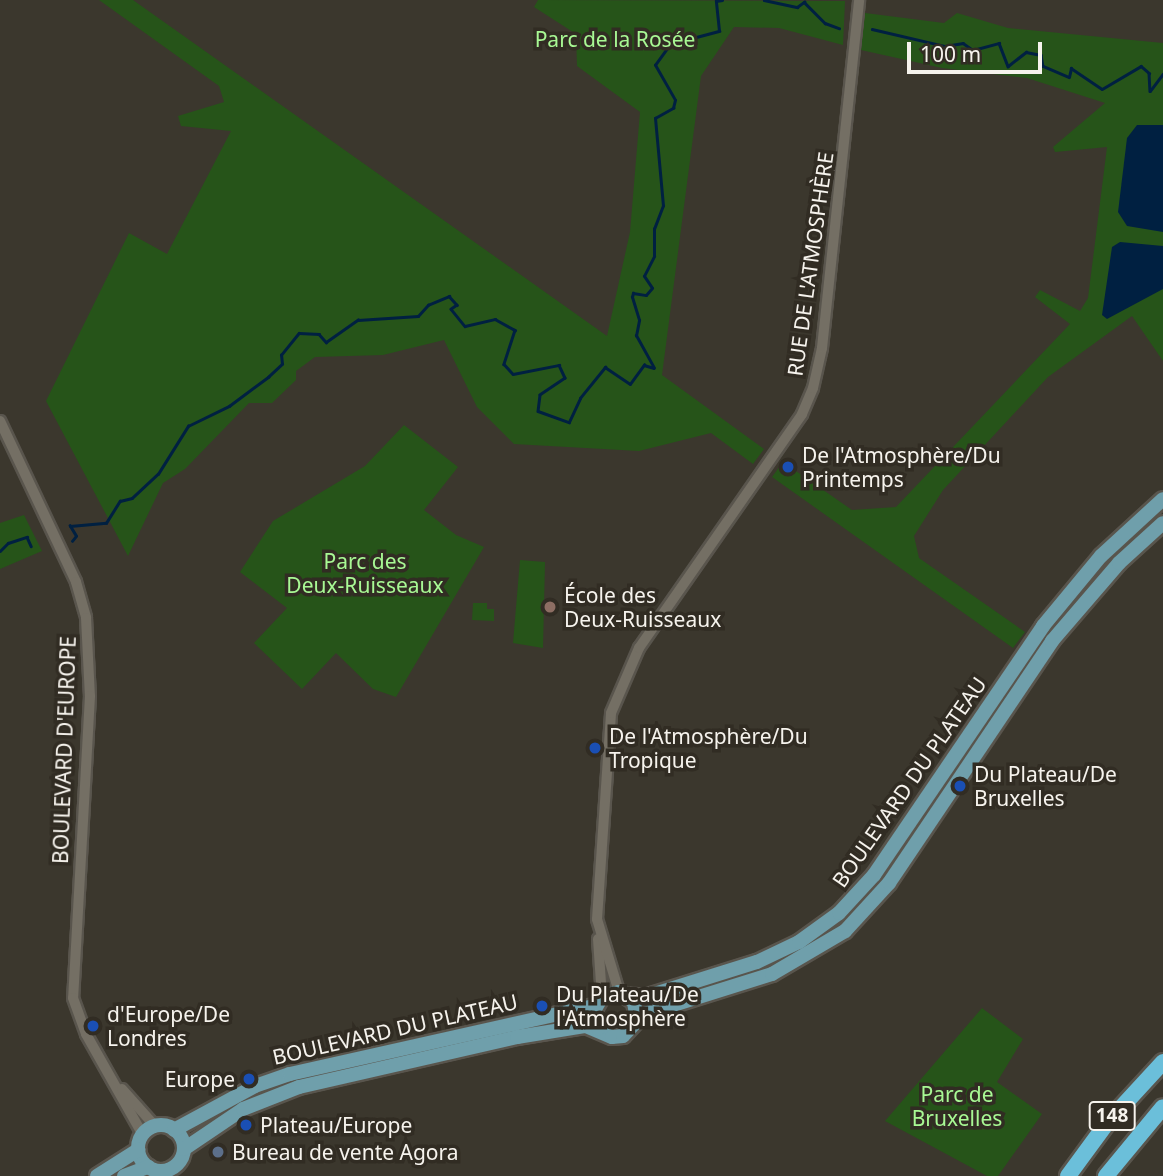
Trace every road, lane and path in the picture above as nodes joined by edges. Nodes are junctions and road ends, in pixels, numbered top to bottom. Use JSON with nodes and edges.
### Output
{"nodes":[{"id":1,"x":859,"y":0,"type":"edge"},
{"id":2,"x":0,"y":421,"type":"edge"},
{"id":3,"x":1163,"y":499,"type":"edge"},
{"id":4,"x":1163,"y":523,"type":"edge"},
{"id":5,"x":599,"y":936,"type":"junction"},
{"id":6,"x":623,"y":994,"type":"junction"},
{"id":7,"x":598,"y":1001,"type":"junction"},
{"id":8,"x":638,"y":1016,"type":"junction"},
{"id":9,"x":598,"y":1029,"type":"junction"},
{"id":10,"x":1163,"y":1062,"type":"edge"},
{"id":11,"x":1163,"y":1107,"type":"edge"},
{"id":12,"x":149,"y":1130,"type":"junction"},
{"id":13,"x":174,"y":1130,"type":"junction"},
{"id":14,"x":184,"y":1149,"type":"junction"},
{"id":15,"x":138,"y":1150,"type":"junction"},
{"id":16,"x":148,"y":1167,"type":"junction"},
{"id":17,"x":97,"y":1176,"type":"edge"},
{"id":18,"x":124,"y":1176,"type":"edge"},
{"id":19,"x":1068,"y":1176,"type":"edge"},
{"id":20,"x":1105,"y":1176,"type":"edge"}],
"edges":[{"from":1,"to":5,"type":"street","name":"RUE DE L'ATMOSPHÈRE"},
{"from":2,"to":12,"type":"street","name":"BOULEVARD D'EUROPE"},
{"from":3,"to":6,"type":"main road","name":"BOULEVARD DU PLATEAU"},
{"from":4,"to":8,"type":"main road","name":"BOULEVARD DU PLATEAU"},
{"from":5,"to":6,"type":"street","name":"RUE DE L'ATMOSPHÈRE"},
{"from":5,"to":7,"type":"street","name":"RUE DE L'ATMOSPHÈRE"},
{"from":6,"to":7,"type":"main road"},
{"from":6,"to":8,"type":"main road"},
{"from":7,"to":9,"type":"main road"},
{"from":7,"to":13,"type":"main road","name":"BOULEVARD DU PLATEAU"},
{"from":8,"to":9,"type":"main road"},
{"from":9,"to":14,"type":"main road","name":"BOULEVARD DU PLATEAU"},
{"from":10,"to":19,"type":"highway","number":"148"},
{"from":11,"to":20,"type":"highway","number":"148"},
{"from":12,"to":13,"type":"main road"},
{"from":12,"to":15,"type":"main road"},
{"from":13,"to":14,"type":"main road"},
{"from":14,"to":16,"type":"main road"},
{"from":15,"to":16,"type":"main road"},
{"from":15,"to":17,"type":"main road"},
{"from":16,"to":18,"type":"main road"}]}
